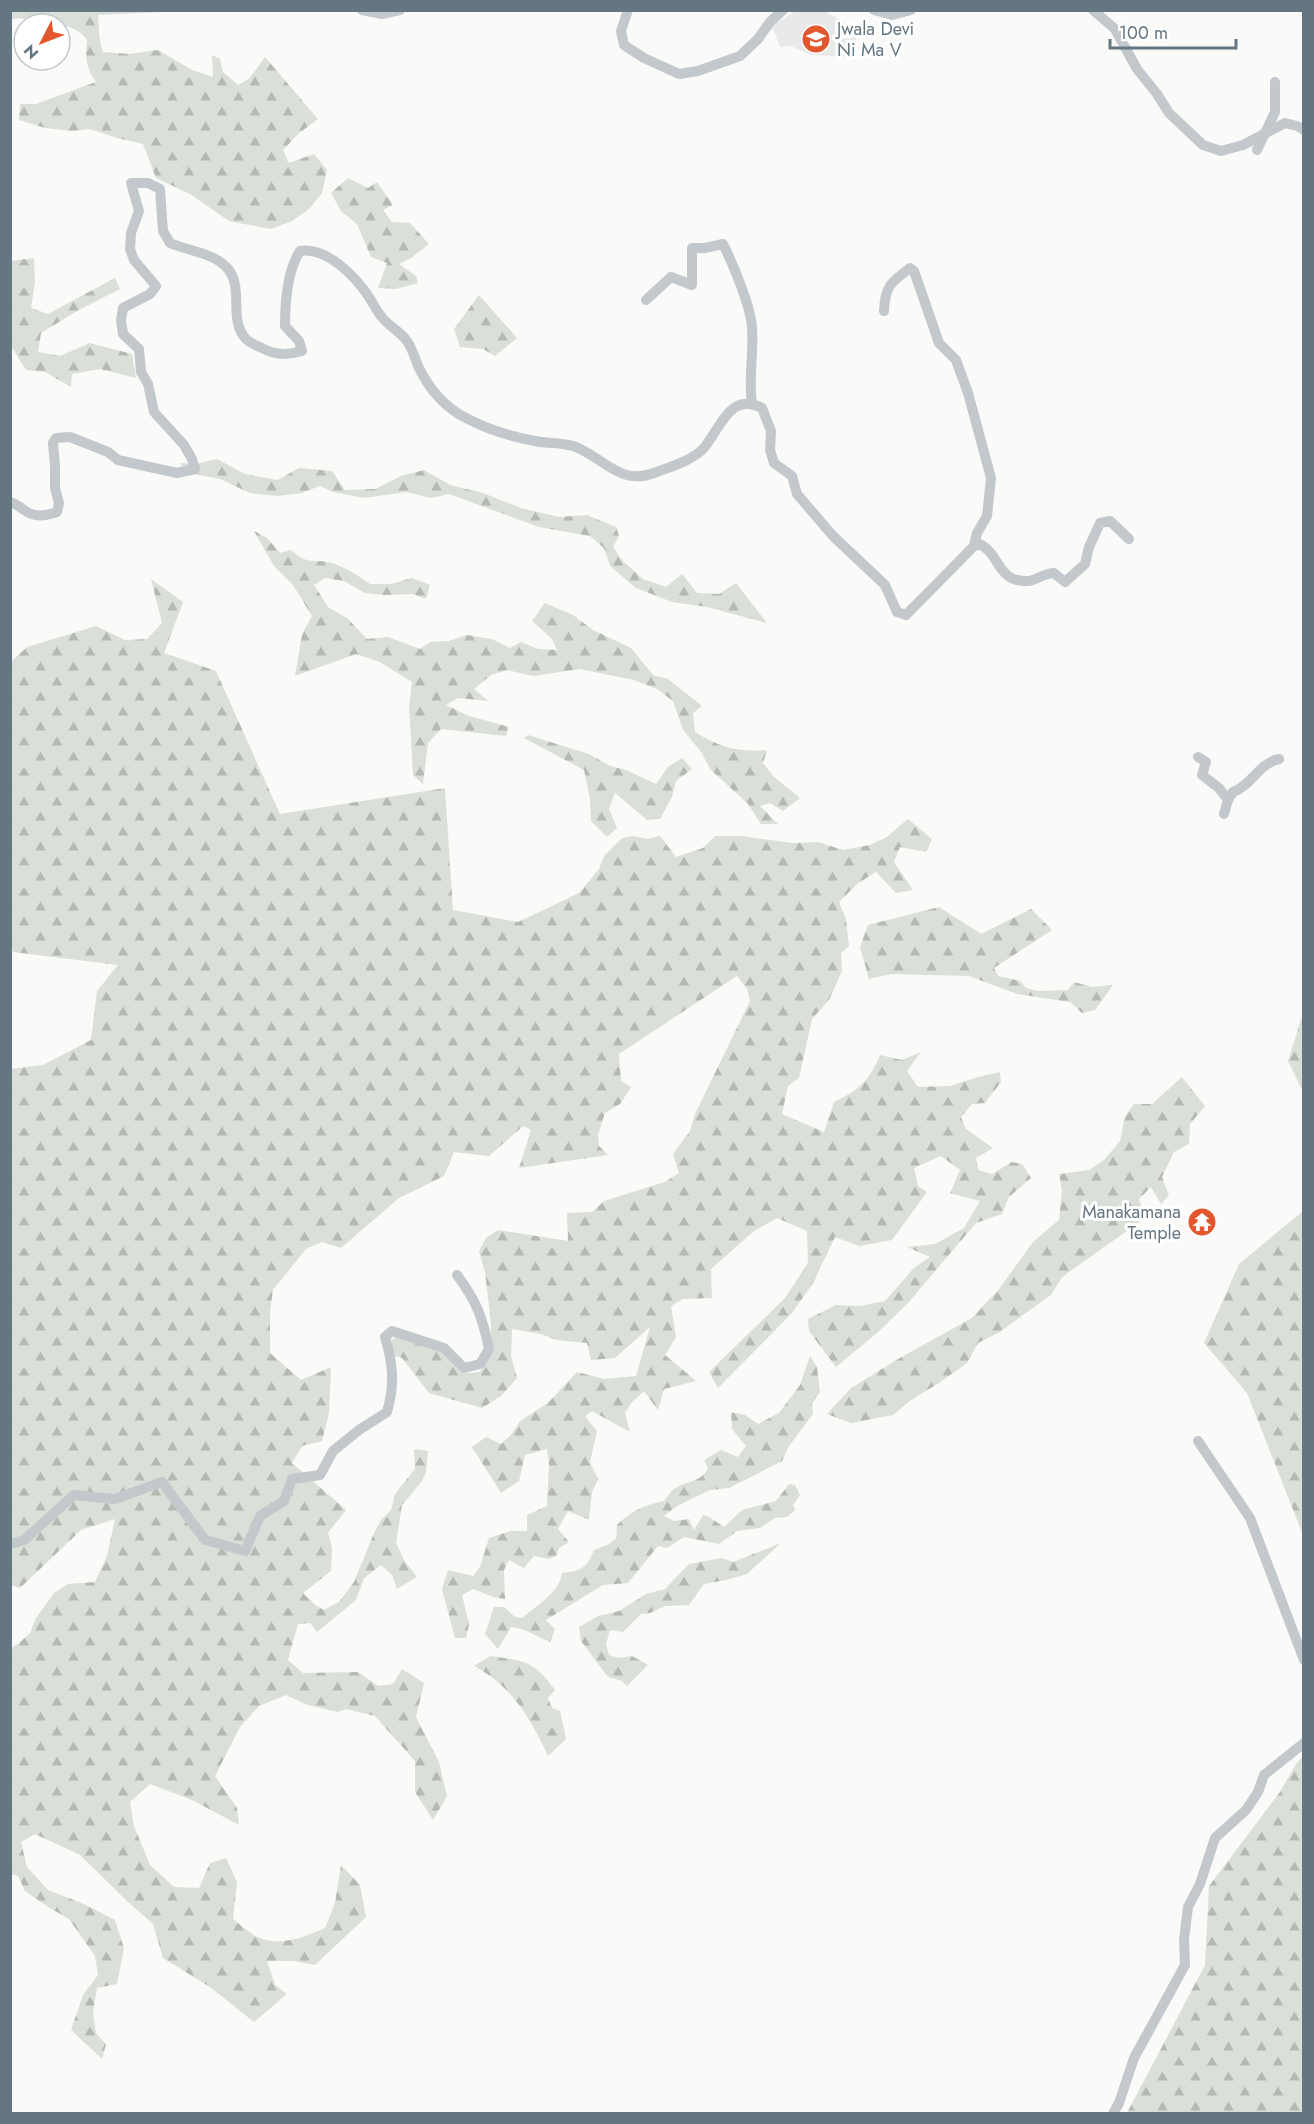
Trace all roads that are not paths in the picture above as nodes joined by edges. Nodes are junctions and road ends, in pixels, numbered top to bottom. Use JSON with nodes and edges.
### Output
{"nodes":[{"id":1,"x":362,"y":10,"type":"edge"},
{"id":2,"x":400,"y":10,"type":"edge"},
{"id":3,"x":628,"y":10,"type":"edge"},
{"id":4,"x":783,"y":10,"type":"edge"},
{"id":5,"x":874,"y":10,"type":"edge"},
{"id":6,"x":911,"y":10,"type":"edge"},
{"id":7,"x":1093,"y":10,"type":"edge"},
{"id":8,"x":1275,"y":82,"type":"dead end"},
{"id":9,"x":1304,"y":130,"type":"edge"},
{"id":10,"x":1265,"y":132,"type":"junction"},
{"id":11,"x":1257,"y":150,"type":"dead end"},
{"id":12,"x":646,"y":300,"type":"dead end"},
{"id":13,"x":884,"y":311,"type":"dead end"},
{"id":14,"x":752,"y":403,"type":"junction"},
{"id":15,"x":10,"y":502,"type":"edge"},
{"id":16,"x":1129,"y":539,"type":"dead end"},
{"id":17,"x":974,"y":545,"type":"junction"},
{"id":18,"x":1198,"y":757,"type":"dead end"},
{"id":19,"x":1279,"y":759,"type":"dead end"},
{"id":20,"x":1228,"y":800,"type":"junction"},
{"id":21,"x":1224,"y":814,"type":"dead end"},
{"id":22,"x":457,"y":1275,"type":"dead end"},
{"id":23,"x":1198,"y":1441,"type":"dead end"},
{"id":24,"x":10,"y":1544,"type":"edge"},
{"id":25,"x":1304,"y":1660,"type":"edge"},
{"id":26,"x":1304,"y":1743,"type":"edge"},
{"id":27,"x":1113,"y":2114,"type":"edge"}],
"edges":[{"from":1,"to":2,"type":"street"},
{"from":3,"to":4,"type":"street"},
{"from":5,"to":6,"type":"street"},
{"from":7,"to":10,"type":"street"},
{"from":8,"to":10,"type":"street"},
{"from":9,"to":10,"type":"street"},
{"from":10,"to":11,"type":"street"},
{"from":12,"to":14,"type":"street"},
{"from":13,"to":17,"type":"street"},
{"from":14,"to":15,"type":"street"},
{"from":14,"to":17,"type":"street"},
{"from":16,"to":17,"type":"street"},
{"from":18,"to":20,"type":"street"},
{"from":19,"to":20,"type":"street"},
{"from":20,"to":21,"type":"street"},
{"from":22,"to":24,"type":"street"},
{"from":23,"to":25,"type":"street"},
{"from":26,"to":27,"type":"street"}]}
